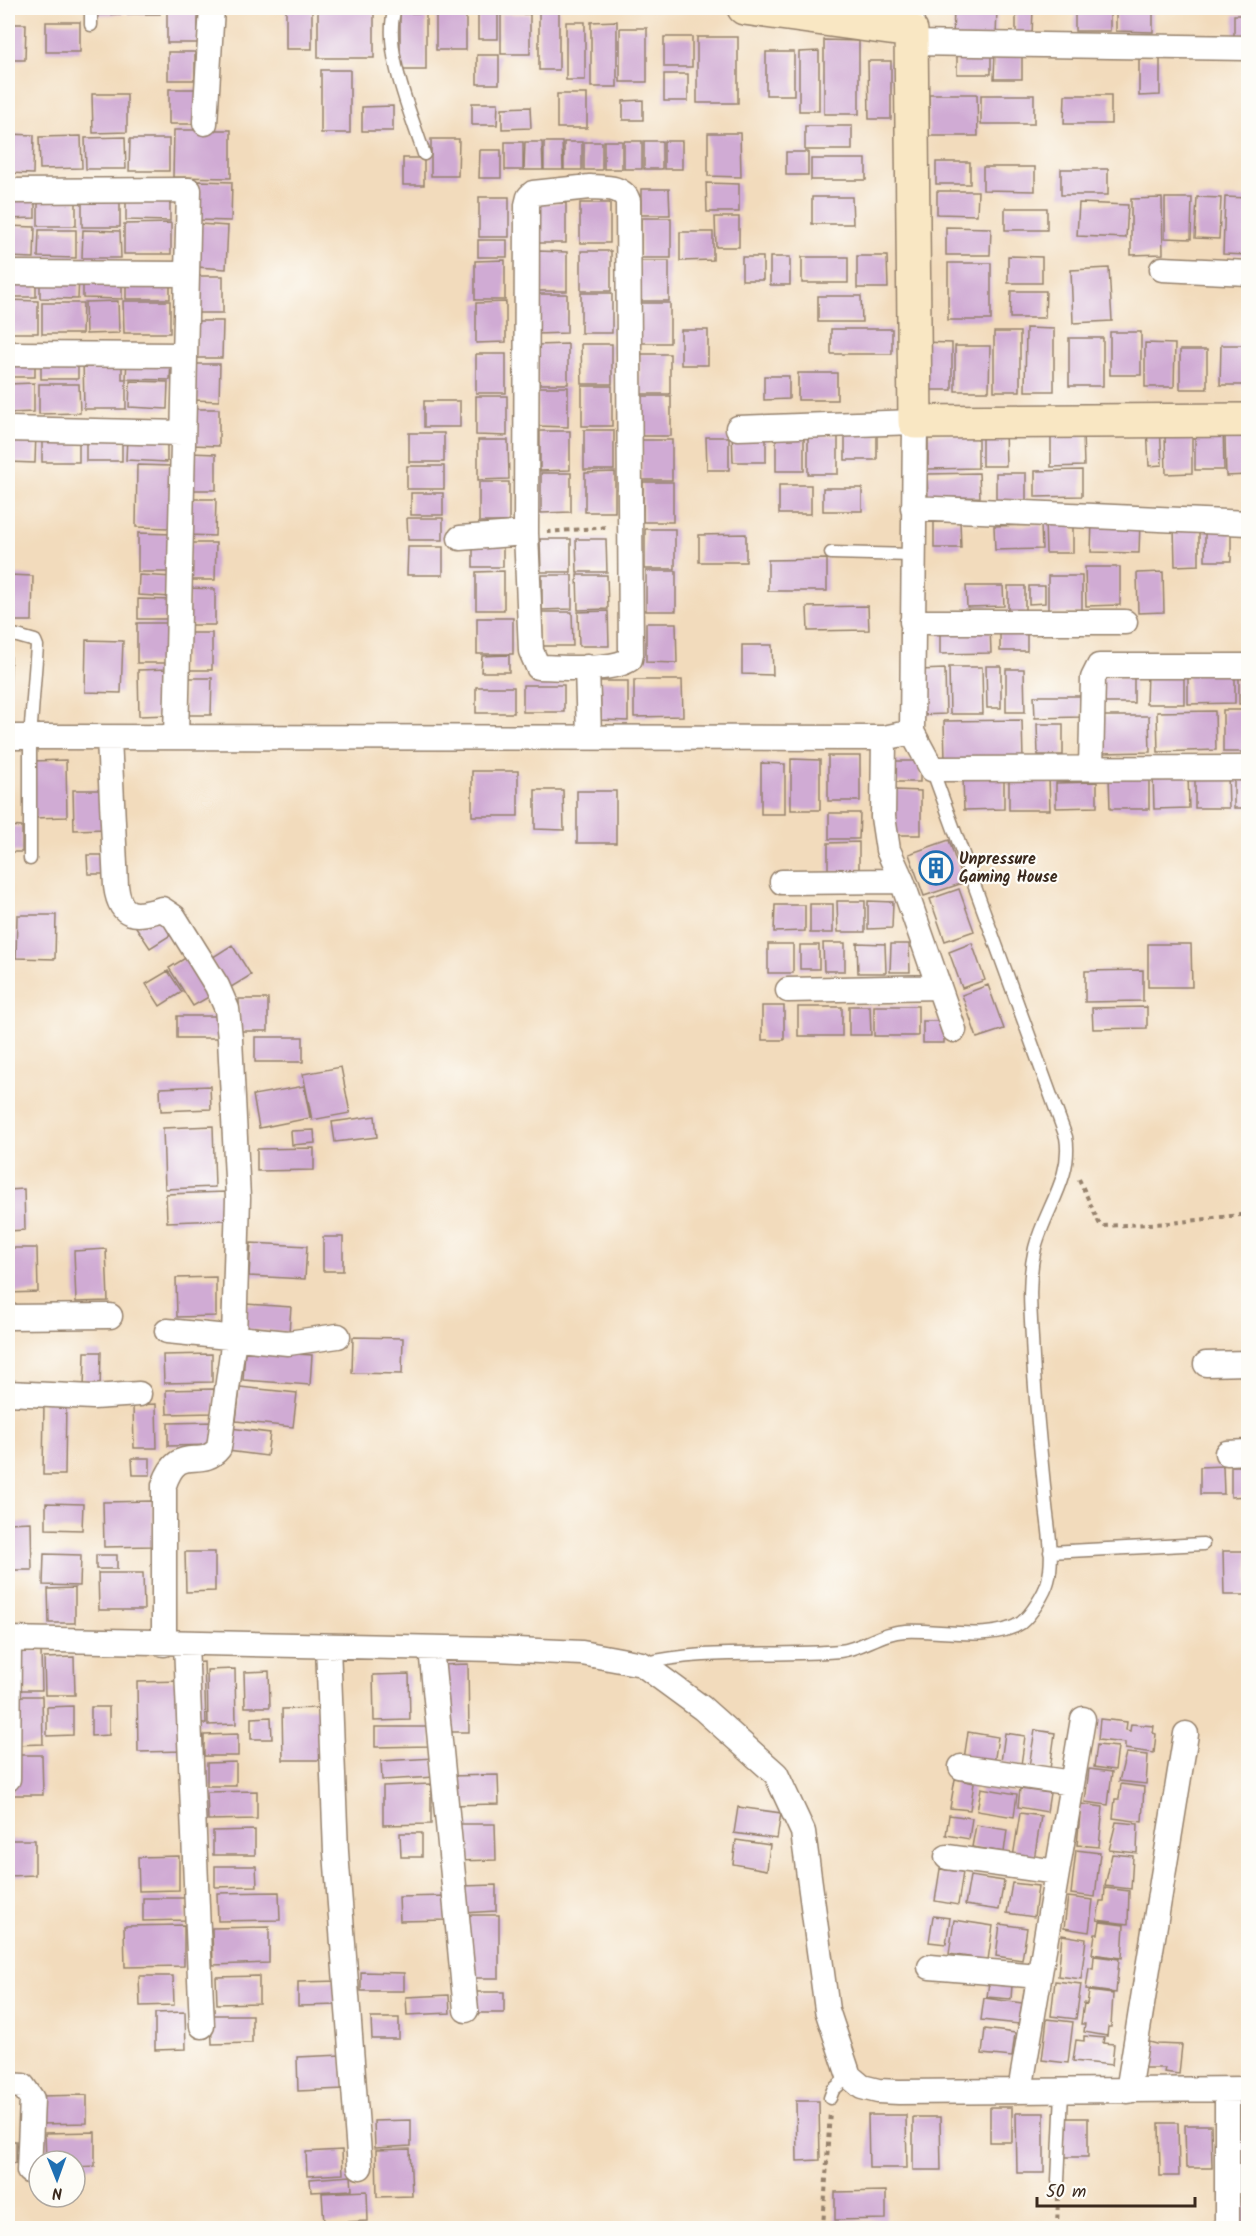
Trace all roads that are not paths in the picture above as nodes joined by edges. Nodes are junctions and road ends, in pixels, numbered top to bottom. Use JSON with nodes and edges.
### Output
{"nodes":[{"id":1,"x":91,"y":8,"type":"edge"},
{"id":2,"x":212,"y":8,"type":"edge"},
{"id":3,"x":395,"y":8,"type":"edge"},
{"id":4,"x":744,"y":8,"type":"edge"},
{"id":5,"x":815,"y":13,"type":"edge"},
{"id":6,"x":91,"y":25,"type":"dead end"},
{"id":7,"x":911,"y":27,"type":"edge"},
{"id":8,"x":1248,"y":48,"type":"edge"},
{"id":9,"x":205,"y":123,"type":"dead end"},
{"id":10,"x":424,"y":154,"type":"dead end"},
{"id":11,"x":8,"y":191,"type":"edge"},
{"id":12,"x":1162,"y":269,"type":"dead end"},
{"id":13,"x":8,"y":273,"type":"edge"},
{"id":14,"x":1248,"y":273,"type":"edge"},
{"id":15,"x":185,"y":274,"type":"junction"},
{"id":16,"x":8,"y":354,"type":"edge"},
{"id":17,"x":183,"y":355,"type":"junction"},
{"id":18,"x":1248,"y":420,"type":"edge"},
{"id":19,"x":915,"y":422,"type":"junction"},
{"id":20,"x":738,"y":428,"type":"dead end"},
{"id":21,"x":8,"y":429,"type":"edge"},
{"id":22,"x":182,"y":433,"type":"junction"},
{"id":23,"x":913,"y":508,"type":"junction"},
{"id":24,"x":1248,"y":523,"type":"edge"},
{"id":25,"x":526,"y":533,"type":"junction"},
{"id":26,"x":460,"y":538,"type":"dead end"},
{"id":27,"x":831,"y":554,"type":"dead end"},
{"id":28,"x":912,"y":555,"type":"junction"},
{"id":29,"x":912,"y":622,"type":"junction"},
{"id":30,"x":1125,"y":622,"type":"dead end"},
{"id":31,"x":14,"y":634,"type":"dead end"},
{"id":32,"x":1248,"y":666,"type":"edge"},
{"id":33,"x":587,"y":667,"type":"junction"},
{"id":34,"x":912,"y":732,"type":"junction"},
{"id":35,"x":176,"y":737,"type":"junction"},
{"id":36,"x":589,"y":737,"type":"junction"},
{"id":37,"x":19,"y":738,"type":"edge"},
{"id":38,"x":109,"y":738,"type":"junction"},
{"id":39,"x":884,"y":738,"type":"junction"},
{"id":40,"x":1091,"y":768,"type":"junction"},
{"id":41,"x":1248,"y":768,"type":"edge"},
{"id":42,"x":932,"y":769,"type":"junction"},
{"id":43,"x":30,"y":859,"type":"dead end"},
{"id":44,"x":902,"y":881,"type":"junction"},
{"id":45,"x":782,"y":882,"type":"dead end"},
{"id":46,"x":939,"y":987,"type":"junction"},
{"id":47,"x":788,"y":990,"type":"dead end"},
{"id":48,"x":954,"y":1030,"type":"dead end"},
{"id":49,"x":110,"y":1316,"type":"dead end"},
{"id":50,"x":8,"y":1317,"type":"edge"},
{"id":51,"x":167,"y":1331,"type":"dead end"},
{"id":52,"x":338,"y":1336,"type":"dead end"},
{"id":53,"x":234,"y":1338,"type":"junction"},
{"id":54,"x":1248,"y":1364,"type":"edge"},
{"id":55,"x":1206,"y":1365,"type":"dead end"},
{"id":56,"x":8,"y":1393,"type":"edge"},
{"id":57,"x":139,"y":1394,"type":"dead end"},
{"id":58,"x":1203,"y":1544,"type":"dead end"},
{"id":59,"x":1050,"y":1552,"type":"junction"},
{"id":60,"x":8,"y":1639,"type":"edge"},
{"id":61,"x":175,"y":1644,"type":"junction"},
{"id":62,"x":328,"y":1646,"type":"junction"},
{"id":63,"x":431,"y":1648,"type":"junction"},
{"id":64,"x":642,"y":1664,"type":"junction"},
{"id":65,"x":1083,"y":1719,"type":"dead end"},
{"id":66,"x":1186,"y":1734,"type":"dead end"},
{"id":67,"x":961,"y":1767,"type":"dead end"},
{"id":68,"x":8,"y":1779,"type":"edge"},
{"id":69,"x":1072,"y":1783,"type":"junction"},
{"id":70,"x":947,"y":1857,"type":"dead end"},
{"id":71,"x":1057,"y":1872,"type":"junction"},
{"id":72,"x":930,"y":1967,"type":"dead end"},
{"id":73,"x":1039,"y":1976,"type":"junction"},
{"id":74,"x":466,"y":2010,"type":"dead end"},
{"id":75,"x":202,"y":2026,"type":"dead end"},
{"id":76,"x":849,"y":2076,"type":"junction"},
{"id":77,"x":8,"y":2085,"type":"edge"},
{"id":78,"x":1238,"y":2090,"type":"edge"},
{"id":79,"x":1020,"y":2091,"type":"junction"},
{"id":80,"x":1128,"y":2091,"type":"junction"},
{"id":81,"x":1062,"y":2092,"type":"junction"},
{"id":82,"x":830,"y":2098,"type":"road end"},
{"id":83,"x":30,"y":2149,"type":"edge"},
{"id":84,"x":360,"y":2167,"type":"dead end"},
{"id":85,"x":1058,"y":2181,"type":"road end"},
{"id":86,"x":1227,"y":2229,"type":"edge"}],
"edges":[{"from":1,"to":6,"type":"lane"},
{"from":2,"to":9,"type":"street"},
{"from":3,"to":10,"type":"lane"},
{"from":4,"to":5,"type":"street"},
{"from":5,"to":7,"type":"street"},
{"from":7,"to":8,"type":"street"},
{"from":7,"to":19,"type":"street"},
{"from":11,"to":15,"type":"street"},
{"from":12,"to":14,"type":"street"},
{"from":13,"to":15,"type":"street"},
{"from":15,"to":17,"type":"street"},
{"from":16,"to":17,"type":"street"},
{"from":17,"to":22,"type":"street"},
{"from":18,"to":19,"type":"street"},
{"from":19,"to":20,"type":"street"},
{"from":19,"to":23,"type":"street"},
{"from":21,"to":22,"type":"street"},
{"from":22,"to":35,"type":"street"},
{"from":23,"to":24,"type":"street"},
{"from":23,"to":28,"type":"street"},
{"from":25,"to":26,"type":"street"},
{"from":25,"to":33,"type":"street"},
{"from":25,"to":33,"type":"street"},
{"from":27,"to":28,"type":"lane"},
{"from":28,"to":29,"type":"street"},
{"from":29,"to":30,"type":"street"},
{"from":29,"to":34,"type":"street"},
{"from":31,"to":37,"type":"lane"},
{"from":32,"to":40,"type":"street"},
{"from":33,"to":36,"type":"street"},
{"from":34,"to":39,"type":"street"},
{"from":34,"to":42,"type":"street"},
{"from":35,"to":36,"type":"street"},
{"from":35,"to":38,"type":"street"},
{"from":36,"to":39,"type":"street"},
{"from":37,"to":38,"type":"street"},
{"from":37,"to":43,"type":"lane"},
{"from":38,"to":53,"type":"street"},
{"from":39,"to":44,"type":"street"},
{"from":40,"to":41,"type":"street"},
{"from":40,"to":42,"type":"street"},
{"from":42,"to":59,"type":"lane"},
{"from":44,"to":45,"type":"street"},
{"from":44,"to":46,"type":"street"},
{"from":46,"to":47,"type":"street"},
{"from":46,"to":48,"type":"street"},
{"from":49,"to":50,"type":"street"},
{"from":51,"to":53,"type":"street"},
{"from":52,"to":53,"type":"street"},
{"from":53,"to":61,"type":"street"},
{"from":54,"to":55,"type":"street"},
{"from":56,"to":57,"type":"street"},
{"from":58,"to":59,"type":"lane"},
{"from":59,"to":64,"type":"lane"},
{"from":60,"to":61,"type":"street"},
{"from":60,"to":68,"type":"street"},
{"from":61,"to":62,"type":"street"},
{"from":61,"to":75,"type":"street"},
{"from":62,"to":63,"type":"street"},
{"from":62,"to":84,"type":"street"},
{"from":63,"to":64,"type":"street"},
{"from":63,"to":74,"type":"street"},
{"from":64,"to":76,"type":"street"},
{"from":65,"to":69,"type":"street"},
{"from":66,"to":80,"type":"street"},
{"from":67,"to":69,"type":"street"},
{"from":69,"to":71,"type":"street"},
{"from":70,"to":71,"type":"street"},
{"from":71,"to":73,"type":"street"},
{"from":72,"to":73,"type":"street"},
{"from":73,"to":79,"type":"street"},
{"from":76,"to":79,"type":"street"},
{"from":76,"to":82,"type":"lane"},
{"from":77,"to":83,"type":"street"},
{"from":78,"to":80,"type":"street"},
{"from":78,"to":86,"type":"street"},
{"from":79,"to":81,"type":"street"},
{"from":80,"to":81,"type":"street"},
{"from":81,"to":85,"type":"lane"}]}
